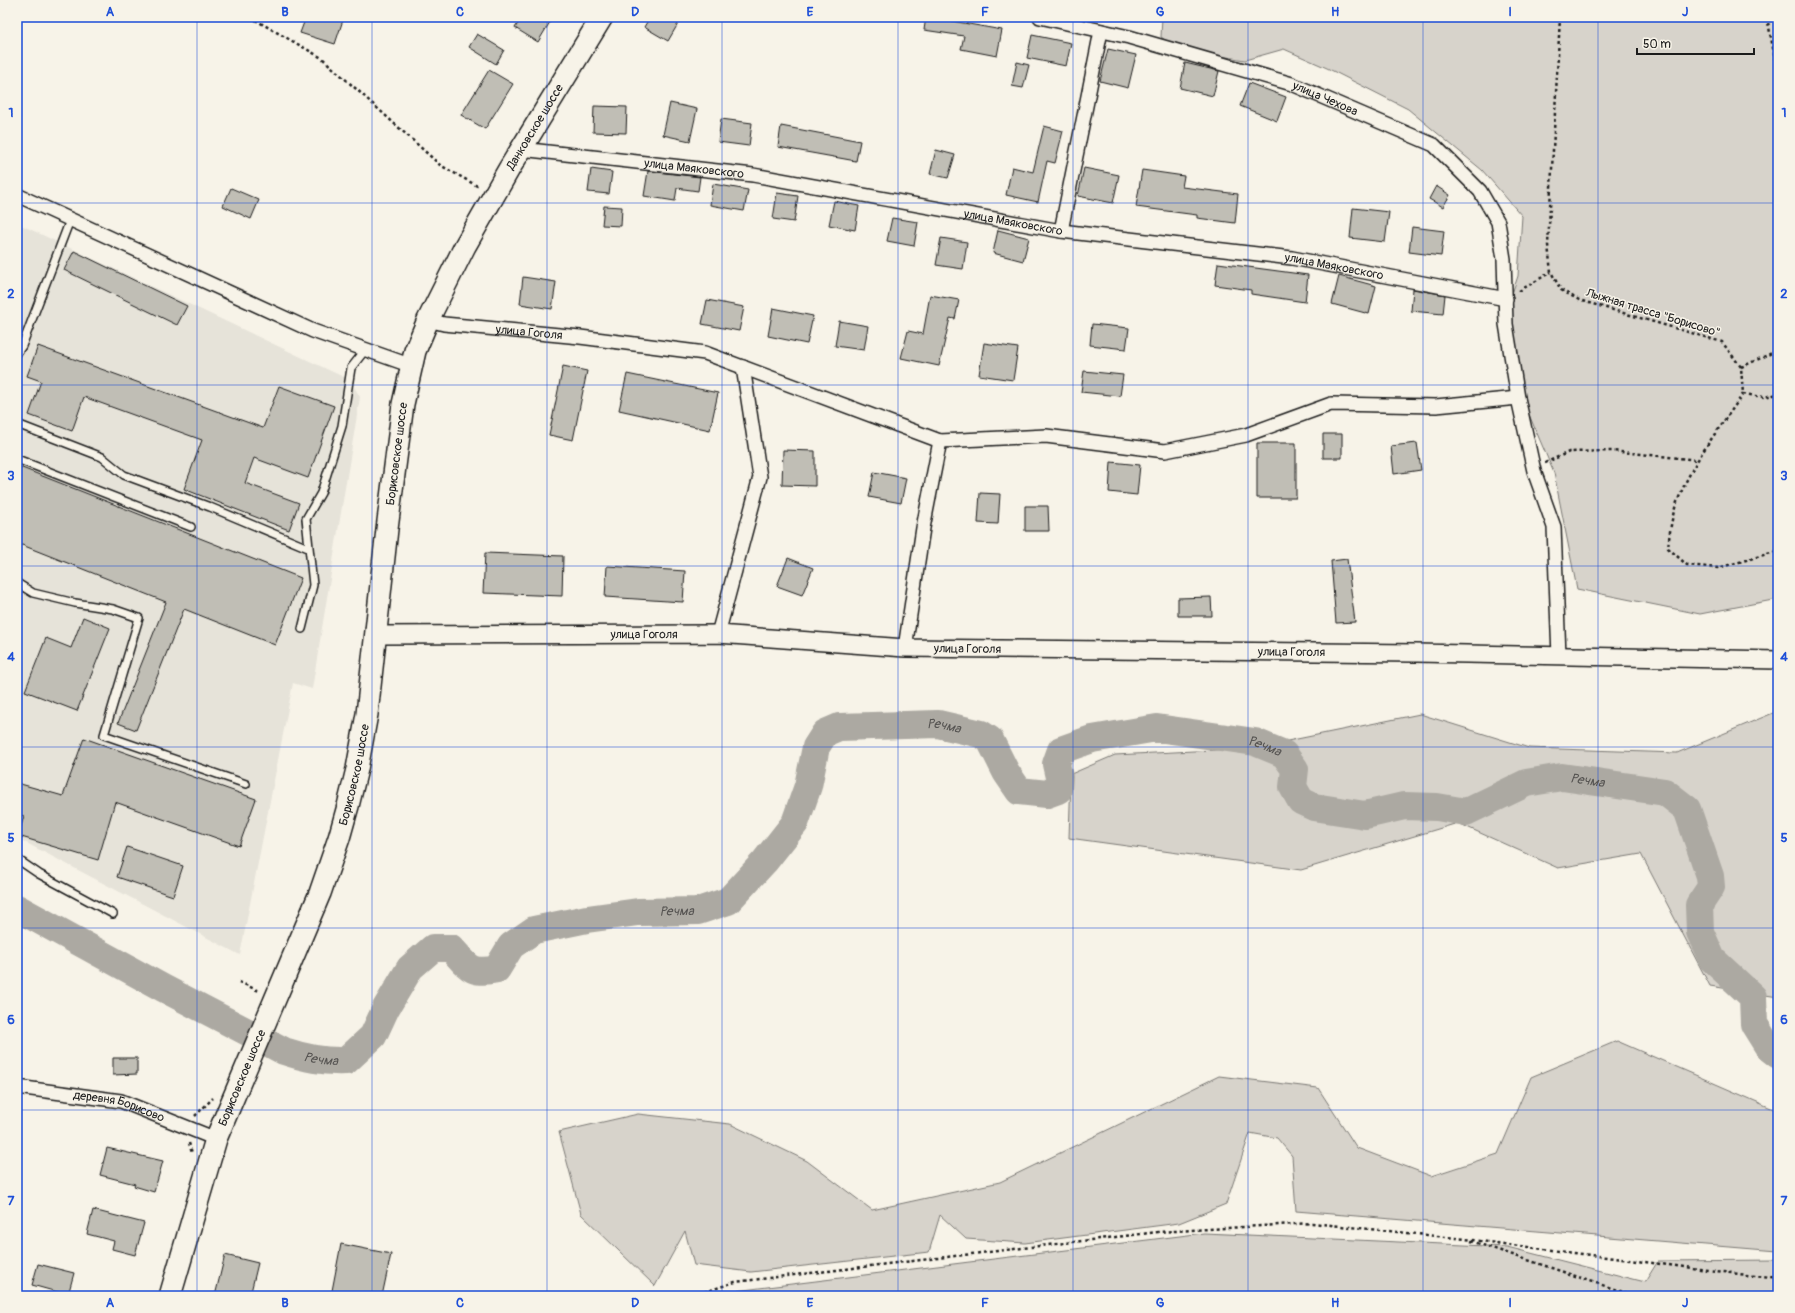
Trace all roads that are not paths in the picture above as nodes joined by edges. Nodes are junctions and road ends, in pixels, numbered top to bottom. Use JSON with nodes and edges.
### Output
{"nodes":[{"id":1,"x":602,"y":17,"type":"edge"},
{"id":2,"x":1040,"y":17,"type":"edge"},
{"id":3,"x":1101,"y":31,"type":"junction"},
{"id":4,"x":521,"y":149,"type":"junction"},
{"id":5,"x":17,"y":195,"type":"edge"},
{"id":6,"x":70,"y":220,"type":"junction"},
{"id":7,"x":1061,"y":231,"type":"junction"},
{"id":8,"x":471,"y":238,"type":"joint"},
{"id":9,"x":1506,"y":299,"type":"junction"},
{"id":10,"x":428,"y":320,"type":"junction"},
{"id":11,"x":366,"y":349,"type":"junction"},
{"id":12,"x":17,"y":353,"type":"edge"},
{"id":13,"x":412,"y":366,"type":"junction"},
{"id":14,"x":743,"y":367,"type":"junction"},
{"id":15,"x":1518,"y":398,"type":"junction"},
{"id":16,"x":17,"y":424,"type":"edge"},
{"id":17,"x":940,"y":441,"type":"junction"},
{"id":18,"x":17,"y":459,"type":"edge"},
{"id":19,"x":191,"y":527,"type":"dead end"},
{"id":20,"x":308,"y":548,"type":"junction"},
{"id":21,"x":17,"y":583,"type":"edge"},
{"id":22,"x":302,"y":629,"type":"dead end"},
{"id":23,"x":718,"y":634,"type":"junction"},
{"id":24,"x":376,"y":635,"type":"junction"},
{"id":25,"x":905,"y":648,"type":"junction"},
{"id":26,"x":1559,"y":656,"type":"junction"},
{"id":27,"x":1778,"y":660,"type":"edge"},
{"id":28,"x":246,"y":784,"type":"dead end"},
{"id":29,"x":17,"y":859,"type":"edge"},
{"id":30,"x":113,"y":914,"type":"dead end"},
{"id":31,"x":17,"y":1087,"type":"edge"},
{"id":32,"x":216,"y":1139,"type":"junction"},
{"id":33,"x":170,"y":1296,"type":"edge"}],
"edges":[{"from":1,"to":4,"type":"main road","name":"Данковское шоссе"},
{"from":2,"to":3,"type":"street","name":"улица Чехова"},
{"from":3,"to":7,"type":"street"},
{"from":3,"to":9,"type":"street","name":"улица Чехова"},
{"from":4,"to":7,"type":"street","name":"улица Маяковского"},
{"from":4,"to":8,"type":"main road","name":"Данковское шоссе"},
{"from":5,"to":6,"type":"street"},
{"from":6,"to":11,"type":"street"},
{"from":6,"to":12,"type":"lane"},
{"from":7,"to":9,"type":"street","name":"улица Маяковского"},
{"from":8,"to":10,"type":"main road","name":"Борисовское шоссе"},
{"from":9,"to":15,"type":"street","name":"улица Чехова"},
{"from":10,"to":13,"type":"main road","name":"Борисовское шоссе"},
{"from":10,"to":14,"type":"street","name":"улица Гоголя"},
{"from":11,"to":13,"type":"street"},
{"from":11,"to":20,"type":"lane"},
{"from":13,"to":24,"type":"main road","name":"Борисовское шоссе"},
{"from":14,"to":17,"type":"street","name":"улица Гоголя"},
{"from":14,"to":23,"type":"street"},
{"from":15,"to":17,"type":"street","name":"улица Гоголя"},
{"from":15,"to":26,"type":"street","name":"улица Чехова"},
{"from":16,"to":20,"type":"lane"},
{"from":17,"to":25,"type":"street"},
{"from":18,"to":19,"type":"lane"},
{"from":20,"to":22,"type":"lane"},
{"from":21,"to":28,"type":"lane"},
{"from":23,"to":24,"type":"street","name":"улица Гоголя"},
{"from":23,"to":25,"type":"street","name":"улица Гоголя"},
{"from":24,"to":32,"type":"main road","name":"Борисовское шоссе"},
{"from":25,"to":26,"type":"street","name":"улица Гоголя"},
{"from":26,"to":27,"type":"street","name":"улица Гоголя"},
{"from":29,"to":30,"type":"lane"},
{"from":31,"to":32,"type":"street","name":"деревня Борисово"},
{"from":32,"to":33,"type":"main road","name":"Борисовское шоссе"}]}
